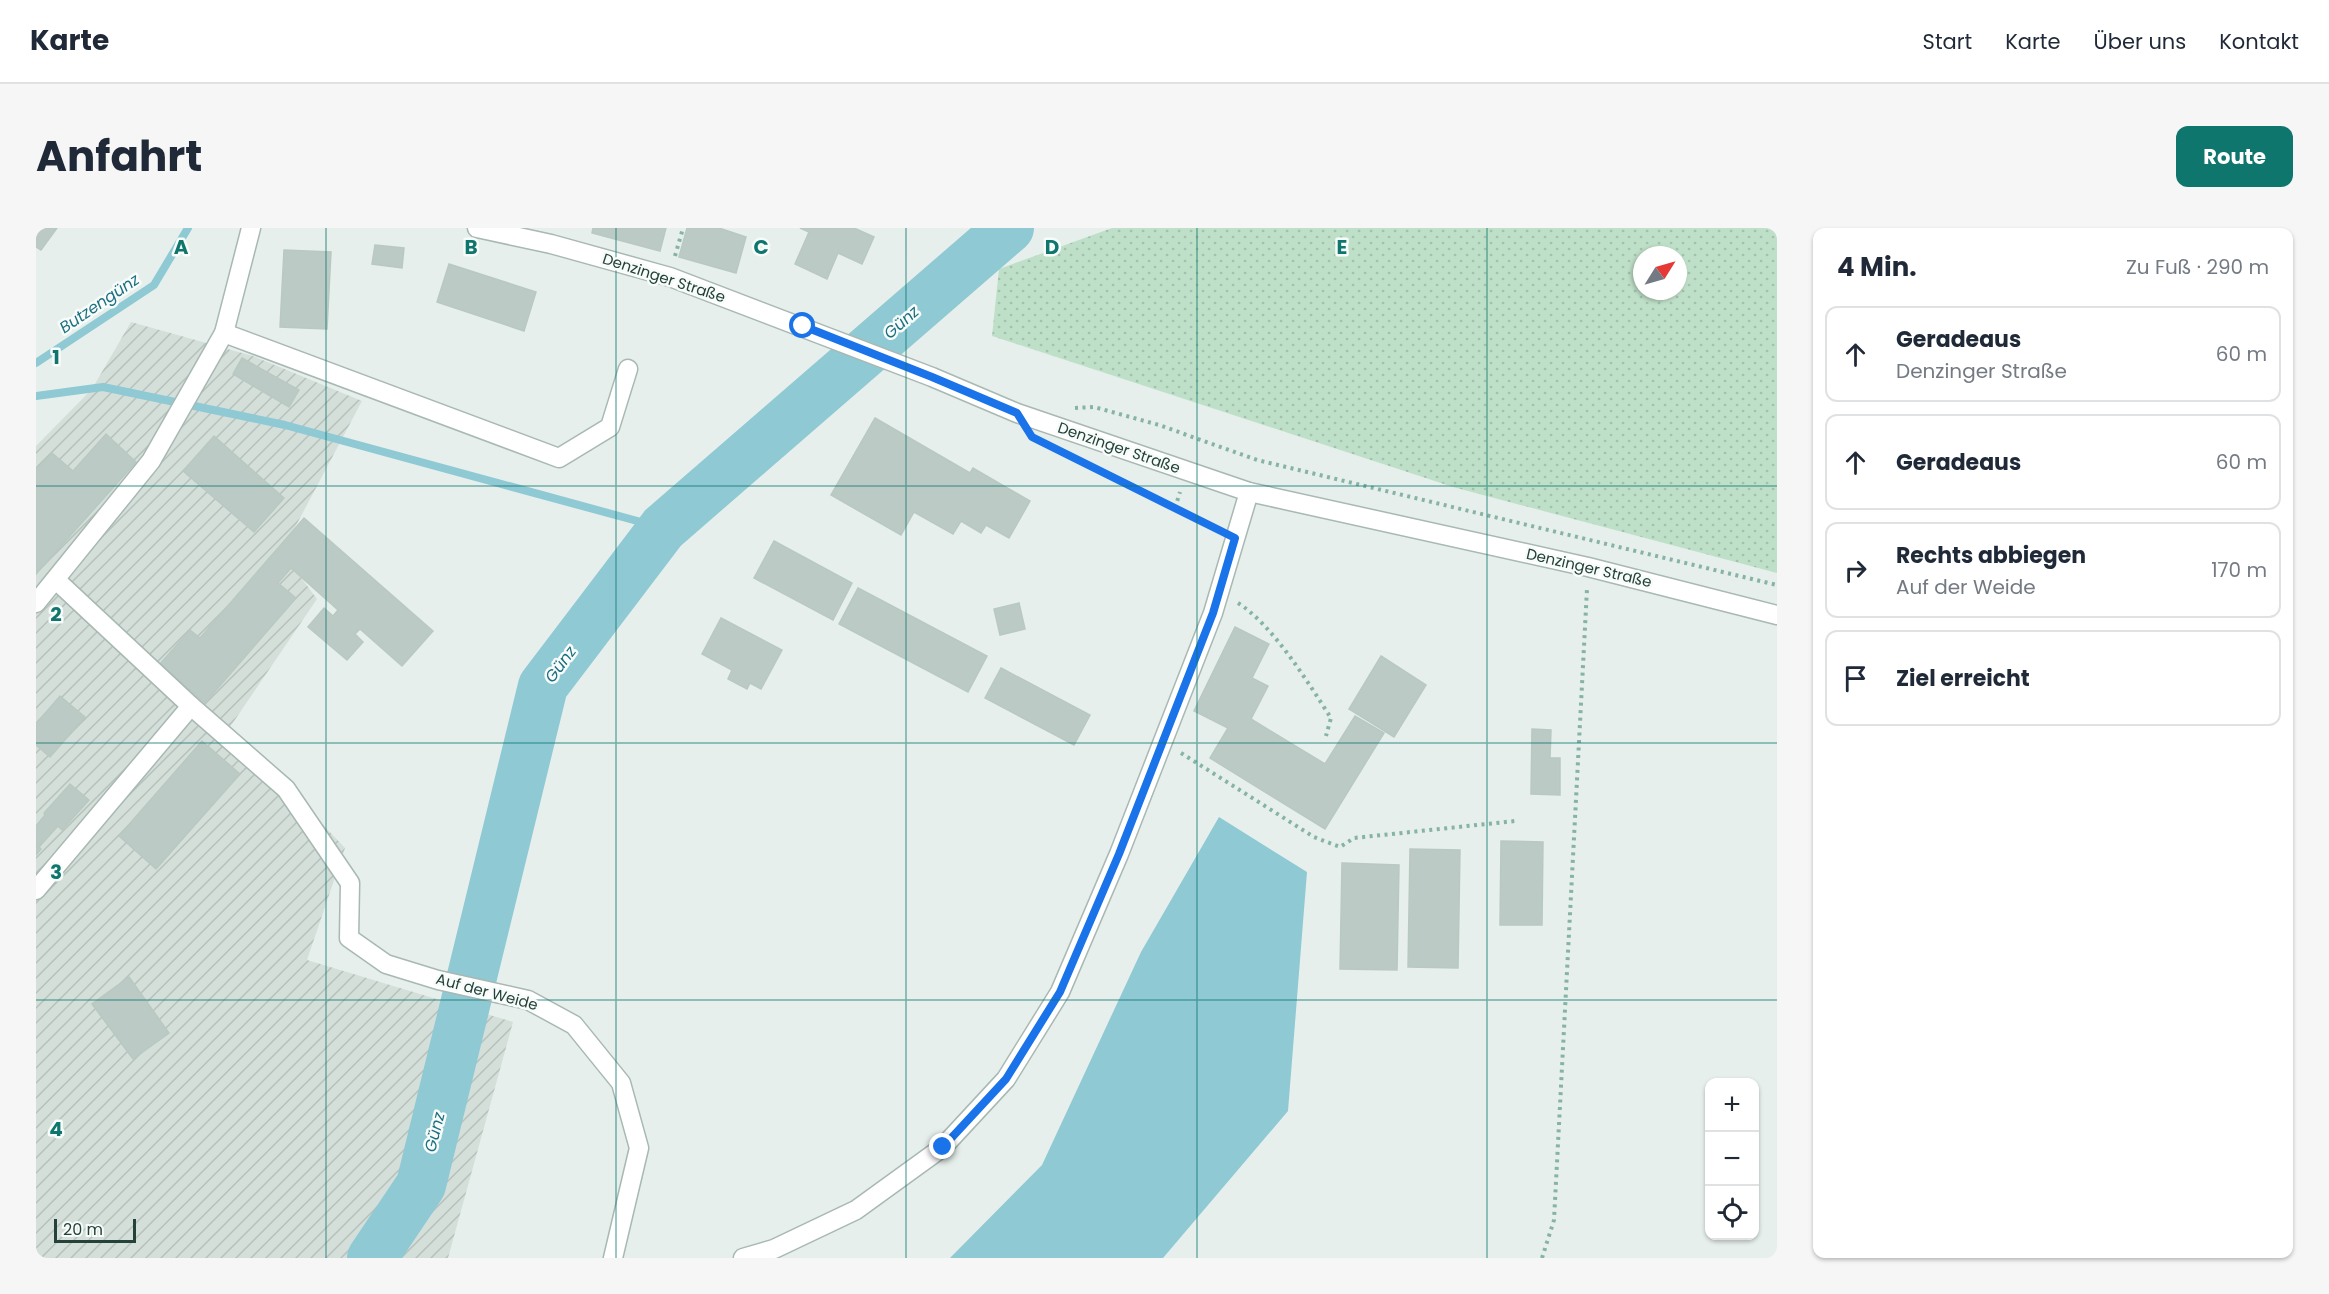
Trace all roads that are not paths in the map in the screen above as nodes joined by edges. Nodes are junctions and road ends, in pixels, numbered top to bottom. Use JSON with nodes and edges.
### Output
{"nodes":[{"id":1,"x":251,"y":228,"type":"edge"},
{"id":2,"x":477,"y":228,"type":"edge"},
{"id":3,"x":224,"y":333,"type":"junction"},
{"id":4,"x":628,"y":369,"type":"dead end"},
{"id":5,"x":1248,"y":492,"type":"junction"},
{"id":6,"x":56,"y":580,"type":"junction"},
{"id":7,"x":36,"y":603,"type":"edge"},
{"id":8,"x":1777,"y":615,"type":"edge"},
{"id":9,"x":191,"y":706,"type":"junction"},
{"id":10,"x":36,"y":890,"type":"edge"},
{"id":11,"x":613,"y":1258,"type":"edge"},
{"id":12,"x":743,"y":1258,"type":"edge"}],
"edges":[{"from":1,"to":3,"type":"street"},
{"from":2,"to":5,"type":"street","name":"Denzinger Straße"},
{"from":3,"to":4,"type":"street"},
{"from":3,"to":6,"type":"street"},
{"from":5,"to":8,"type":"street","name":"Denzinger Straße"},
{"from":5,"to":12,"type":"street"},
{"from":6,"to":7,"type":"street"},
{"from":6,"to":9,"type":"street"},
{"from":9,"to":10,"type":"street"},
{"from":9,"to":11,"type":"street","name":"Auf der Weide"}]}
